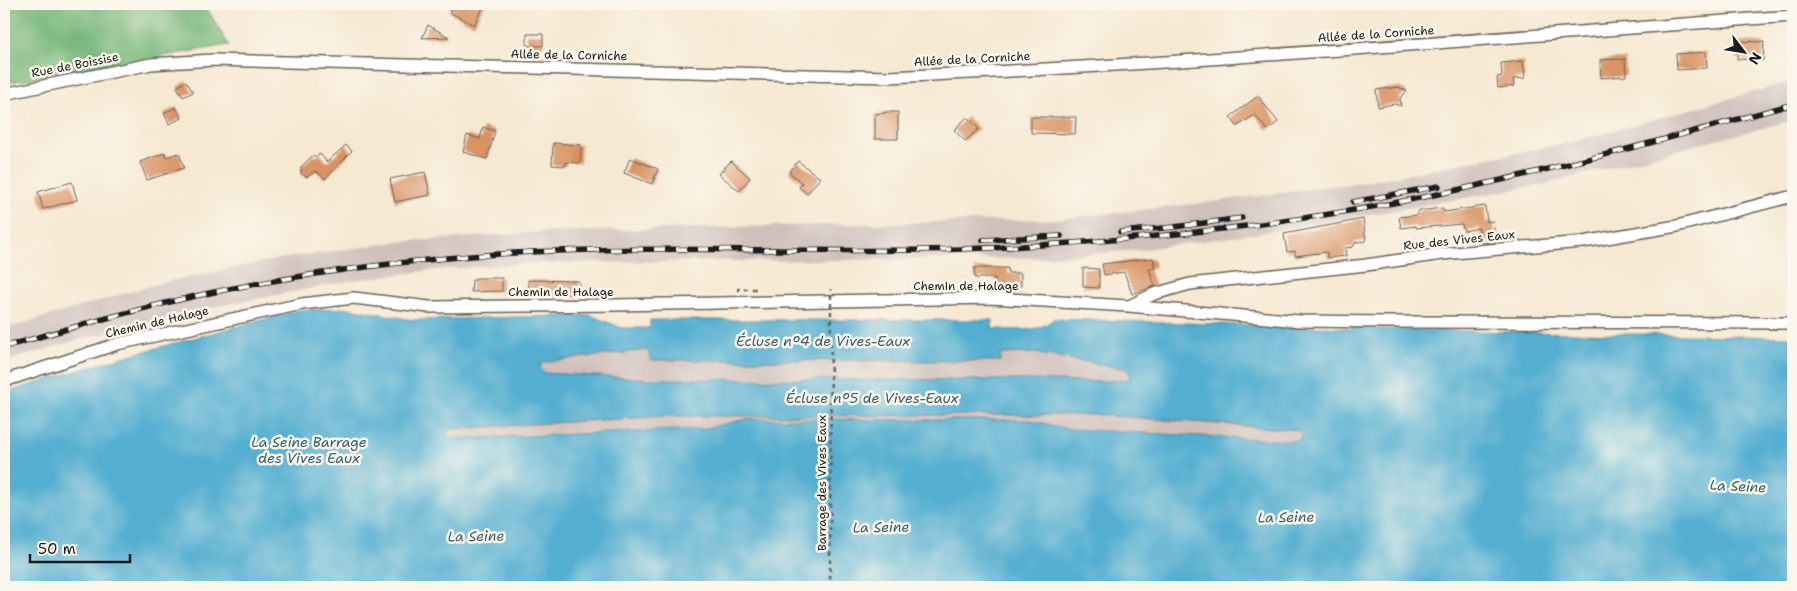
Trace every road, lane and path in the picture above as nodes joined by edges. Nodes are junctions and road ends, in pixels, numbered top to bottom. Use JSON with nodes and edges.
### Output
{"nodes":[{"id":1,"x":1793,"y":16,"type":"edge"},
{"id":2,"x":151,"y":64,"type":"joint"},
{"id":3,"x":4,"y":94,"type":"edge"},
{"id":4,"x":1793,"y":196,"type":"edge"},
{"id":5,"x":831,"y":288,"type":"dead end"},
{"id":6,"x":1128,"y":306,"type":"junction"},
{"id":7,"x":1793,"y":322,"type":"edge"},
{"id":8,"x":4,"y":381,"type":"edge"},
{"id":9,"x":830,"y":587,"type":"edge"}],
"edges":[{"from":1,"to":2,"type":"street","name":"Allée de la Corniche"},
{"from":2,"to":3,"type":"street","name":"Rue de Boissise"},
{"from":4,"to":6,"type":"street","name":"Rue des Vives Eaux"},
{"from":5,"to":9,"type":"path","name":"Barrage des Vives Eaux","bridge":true},
{"from":6,"to":7,"type":"street","name":"Chemin de Halage"},
{"from":6,"to":8,"type":"street","name":"Chemin de Halage"}]}
